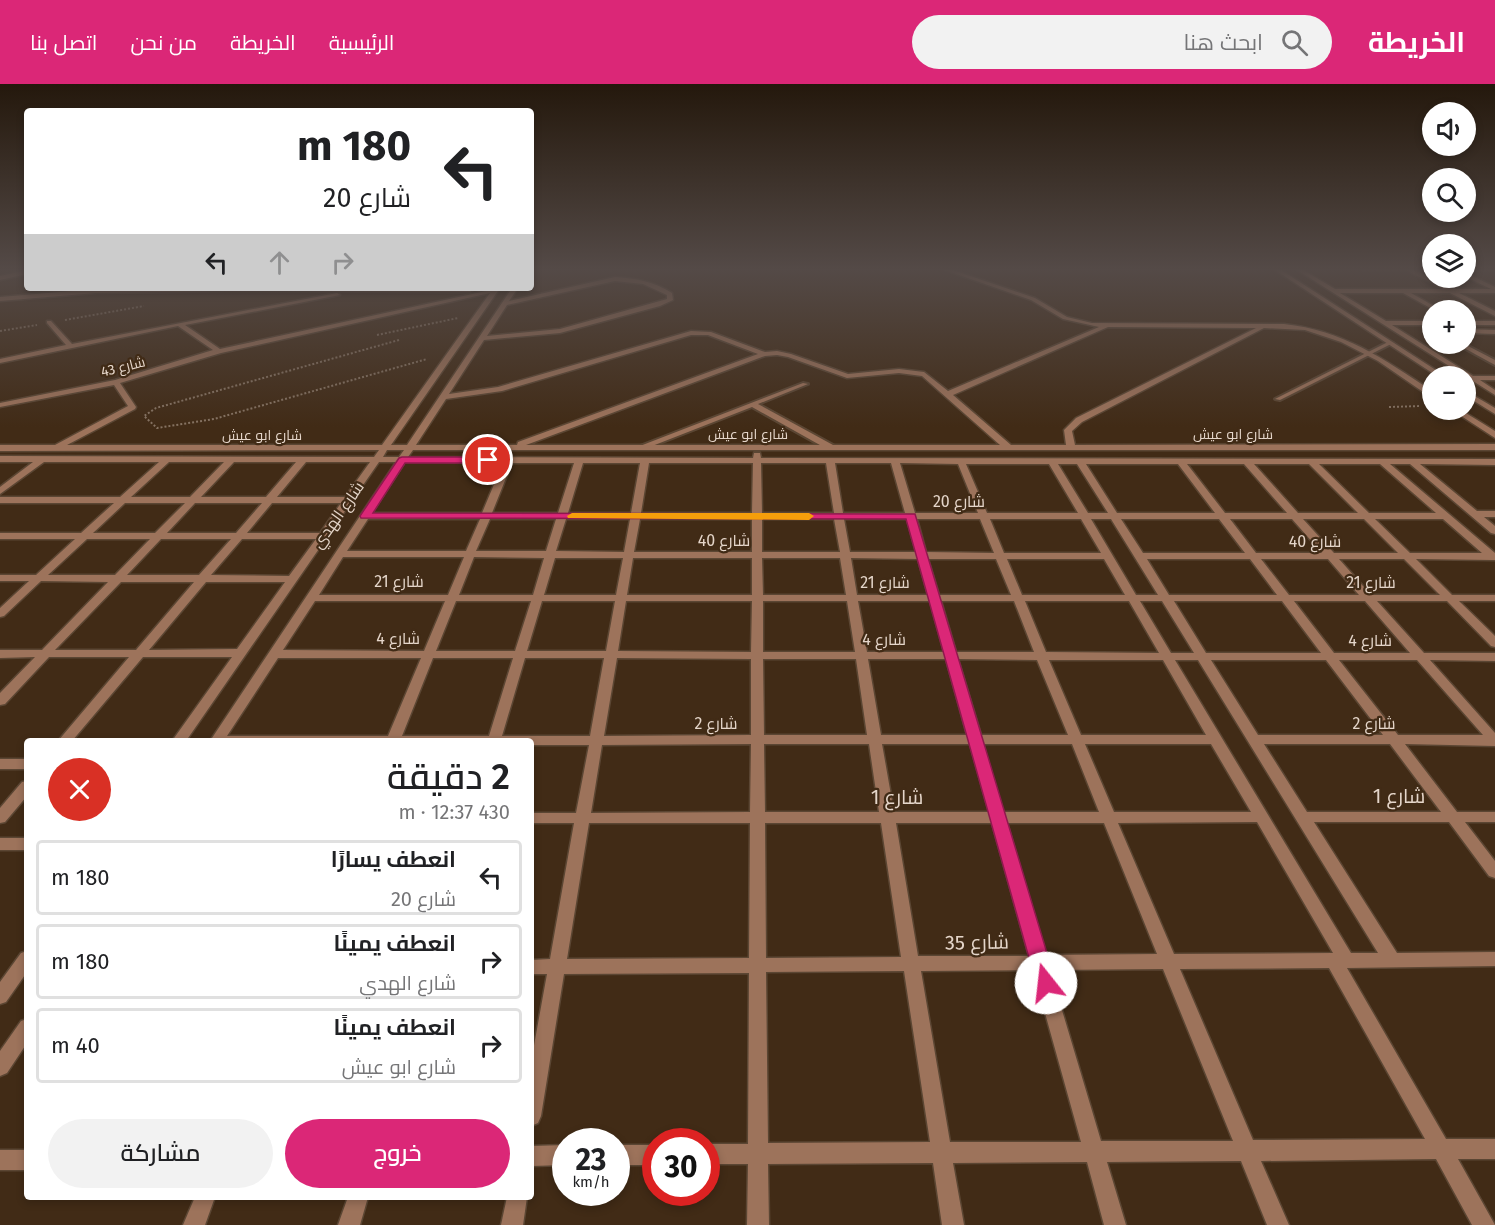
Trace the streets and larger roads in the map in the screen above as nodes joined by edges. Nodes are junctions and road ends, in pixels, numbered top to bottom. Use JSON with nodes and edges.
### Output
{"nodes":[{"id":1,"x":194,"y":321,"type":"edge"},
{"id":2,"x":352,"y":321,"type":"edge"},
{"id":3,"x":474,"y":321,"type":"edge"},
{"id":4,"x":494,"y":321,"type":"edge"},
{"id":5,"x":599,"y":321,"type":"edge"},
{"id":6,"x":1082,"y":321,"type":"edge"},
{"id":7,"x":1357,"y":321,"type":"edge"},
{"id":8,"x":1380,"y":321,"type":"edge"},
{"id":9,"x":49,"y":322,"type":"road end"},
{"id":10,"x":1383,"y":323,"type":"junction"},
{"id":11,"x":1422,"y":323,"type":"edge"},
{"id":12,"x":1495,"y":323,"type":"edge"},
{"id":13,"x":179,"y":324,"type":"junction"},
{"id":14,"x":1476,"y":324,"type":"edge"},
{"id":15,"x":1107,"y":326,"type":"junction"},
{"id":16,"x":1265,"y":326,"type":"junction"},
{"id":17,"x":1395,"y":331,"type":"junction"},
{"id":18,"x":1422,"y":331,"type":"edge"},
{"id":19,"x":1476,"y":332,"type":"edge"},
{"id":20,"x":1495,"y":332,"type":"edge"},
{"id":21,"x":483,"y":338,"type":"junction"},
{"id":22,"x":70,"y":346,"type":"junction"},
{"id":23,"x":219,"y":351,"type":"junction"},
{"id":24,"x":764,"y":354,"type":"junction"},
{"id":25,"x":0,"y":361,"type":"edge"},
{"id":26,"x":1426,"y":366,"type":"edge"},
{"id":27,"x":1449,"y":366,"type":"edge"},
{"id":28,"x":1476,"y":378,"type":"edge"},
{"id":29,"x":1495,"y":378,"type":"edge"},
{"id":30,"x":116,"y":382,"type":"junction"},
{"id":31,"x":1476,"y":382,"type":"edge"},
{"id":32,"x":1422,"y":387,"type":"edge"},
{"id":33,"x":1495,"y":393,"type":"edge"},
{"id":34,"x":0,"y":394,"type":"edge"},
{"id":35,"x":948,"y":394,"type":"junction"},
{"id":36,"x":444,"y":397,"type":"junction"},
{"id":37,"x":1476,"y":400,"type":"edge"},
{"id":38,"x":4,"y":404,"type":"edge"},
{"id":39,"x":1495,"y":412,"type":"edge"},
{"id":40,"x":1472,"y":420,"type":"edge"},
{"id":41,"x":1495,"y":435,"type":"edge"},
{"id":42,"x":1008,"y":447,"type":"junction"},
{"id":43,"x":1036,"y":447,"type":"junction"},
{"id":44,"x":1071,"y":447,"type":"junction"},
{"id":45,"x":1495,"y":447,"type":"edge"},
{"id":46,"x":0,"y":448,"type":"edge"},
{"id":47,"x":56,"y":448,"type":"junction"},
{"id":48,"x":386,"y":448,"type":"junction"},
{"id":49,"x":411,"y":448,"type":"junction"},
{"id":50,"x":512,"y":448,"type":"junction"},
{"id":51,"x":644,"y":453,"type":"junction"},
{"id":52,"x":757,"y":454,"type":"junction"},
{"id":53,"x":830,"y":454,"type":"junction"},
{"id":54,"x":0,"y":459,"type":"edge"},
{"id":55,"x":41,"y":459,"type":"junction"},
{"id":56,"x":167,"y":459,"type":"junction"},
{"id":57,"x":232,"y":459,"type":"junction"},
{"id":58,"x":303,"y":460,"type":"junction"},
{"id":59,"x":377,"y":460,"type":"junction"},
{"id":60,"x":402,"y":460,"type":"junction"},
{"id":61,"x":509,"y":460,"type":"junction"},
{"id":62,"x":579,"y":460,"type":"junction"},
{"id":63,"x":895,"y":461,"type":"junction"},
{"id":64,"x":961,"y":461,"type":"junction"},
{"id":65,"x":1048,"y":461,"type":"junction"},
{"id":66,"x":1080,"y":461,"type":"junction"},
{"id":67,"x":1181,"y":462,"type":"junction"},
{"id":68,"x":1247,"y":462,"type":"junction"},
{"id":69,"x":1312,"y":462,"type":"junction"},
{"id":70,"x":1382,"y":462,"type":"junction"},
{"id":71,"x":1412,"y":462,"type":"junction"},
{"id":72,"x":1495,"y":462,"type":"edge"},
{"id":73,"x":0,"y":491,"type":"edge"},
{"id":74,"x":0,"y":500,"type":"edge"},
{"id":75,"x":123,"y":500,"type":"junction"},
{"id":76,"x":193,"y":500,"type":"junction"},
{"id":77,"x":269,"y":500,"type":"junction"},
{"id":78,"x":349,"y":500,"type":"junction"},
{"id":79,"x":1474,"y":514,"type":"junction"},
{"id":80,"x":1495,"y":514,"type":"edge"},
{"id":81,"x":365,"y":516,"type":"junction"},
{"id":82,"x":486,"y":516,"type":"junction"},
{"id":83,"x":562,"y":516,"type":"junction"},
{"id":84,"x":635,"y":516,"type":"junction"},
{"id":85,"x":757,"y":516,"type":"junction"},
{"id":86,"x":838,"y":516,"type":"junction"},
{"id":87,"x":911,"y":516,"type":"junction"},
{"id":88,"x":984,"y":516,"type":"junction"},
{"id":89,"x":1085,"y":516,"type":"junction"},
{"id":90,"x":1114,"y":516,"type":"junction"},
{"id":91,"x":1223,"y":516,"type":"junction"},
{"id":92,"x":1296,"y":516,"type":"junction"},
{"id":93,"x":1367,"y":516,"type":"junction"},
{"id":94,"x":1445,"y":516,"type":"junction"},
{"id":95,"x":1495,"y":531,"type":"edge"},
{"id":96,"x":0,"y":536,"type":"edge"},
{"id":97,"x":84,"y":536,"type":"junction"},
{"id":98,"x":158,"y":536,"type":"junction"},
{"id":99,"x":238,"y":536,"type":"junction"},
{"id":100,"x":324,"y":536,"type":"junction"},
{"id":101,"x":340,"y":554,"type":"junction"},
{"id":102,"x":470,"y":555,"type":"junction"},
{"id":103,"x":550,"y":555,"type":"junction"},
{"id":104,"x":629,"y":555,"type":"junction"},
{"id":105,"x":757,"y":555,"type":"junction"},
{"id":106,"x":845,"y":555,"type":"junction"},
{"id":107,"x":922,"y":555,"type":"junction"},
{"id":108,"x":1000,"y":555,"type":"junction"},
{"id":109,"x":1108,"y":555,"type":"junction"},
{"id":110,"x":1139,"y":556,"type":"junction"},
{"id":111,"x":1253,"y":556,"type":"junction"},
{"id":112,"x":1330,"y":556,"type":"junction"},
{"id":113,"x":1407,"y":556,"type":"junction"},
{"id":114,"x":1494,"y":557,"type":"edge"},
{"id":115,"x":0,"y":578,"type":"edge"},
{"id":116,"x":39,"y":578,"type":"junction"},
{"id":117,"x":118,"y":578,"type":"junction"},
{"id":118,"x":202,"y":578,"type":"junction"},
{"id":119,"x":293,"y":579,"type":"junction"},
{"id":120,"x":311,"y":598,"type":"junction"},
{"id":121,"x":452,"y":598,"type":"junction"},
{"id":122,"x":537,"y":598,"type":"junction"},
{"id":123,"x":621,"y":598,"type":"junction"},
{"id":124,"x":757,"y":598,"type":"junction"},
{"id":125,"x":852,"y":598,"type":"junction"},
{"id":126,"x":935,"y":598,"type":"junction"},
{"id":127,"x":1017,"y":598,"type":"junction"},
{"id":128,"x":1133,"y":598,"type":"junction"},
{"id":129,"x":1166,"y":598,"type":"junction"},
{"id":130,"x":1285,"y":598,"type":"junction"},
{"id":131,"x":1368,"y":598,"type":"junction"},
{"id":132,"x":1450,"y":598,"type":"junction"},
{"id":133,"x":1495,"y":598,"type":"edge"},
{"id":134,"x":0,"y":614,"type":"edge"},
{"id":135,"x":1495,"y":643,"type":"edge"},
{"id":136,"x":139,"y":653,"type":"junction"},
{"id":137,"x":241,"y":653,"type":"junction"},
{"id":138,"x":0,"y":654,"type":"edge"},
{"id":139,"x":45,"y":654,"type":"junction"},
{"id":140,"x":274,"y":654,"type":"junction"},
{"id":141,"x":429,"y":654,"type":"junction"},
{"id":142,"x":520,"y":655,"type":"junction"},
{"id":143,"x":611,"y":655,"type":"junction"},
{"id":144,"x":757,"y":655,"type":"junction"},
{"id":145,"x":861,"y":656,"type":"junction"},
{"id":146,"x":951,"y":656,"type":"junction"},
{"id":147,"x":1042,"y":656,"type":"junction"},
{"id":148,"x":1167,"y":656,"type":"junction"},
{"id":149,"x":1202,"y":656,"type":"junction"},
{"id":150,"x":1330,"y":657,"type":"junction"},
{"id":151,"x":1420,"y":657,"type":"junction"},
{"id":152,"x":1495,"y":657,"type":"edge"},
{"id":153,"x":0,"y":701,"type":"edge"},
{"id":154,"x":68,"y":738,"type":"edge"},
{"id":155,"x":181,"y":738,"type":"edge"},
{"id":156,"x":219,"y":738,"type":"edge"},
{"id":157,"x":395,"y":738,"type":"edge"},
{"id":158,"x":496,"y":738,"type":"edge"},
{"id":159,"x":975,"y":739,"type":"junction"},
{"id":160,"x":1076,"y":739,"type":"junction"},
{"id":161,"x":1216,"y":739,"type":"junction"},
{"id":162,"x":1254,"y":739,"type":"junction"},
{"id":163,"x":596,"y":740,"type":"junction"},
{"id":164,"x":757,"y":740,"type":"junction"},
{"id":165,"x":875,"y":740,"type":"junction"},
{"id":166,"x":1394,"y":740,"type":"junction"},
{"id":167,"x":1494,"y":740,"type":"edge"},
{"id":168,"x":534,"y":741,"type":"edge"},
{"id":169,"x":0,"y":764,"type":"edge"},
{"id":170,"x":24,"y":764,"type":"edge"},
{"id":171,"x":24,"y":790,"type":"edge"},
{"id":172,"x":1262,"y":817,"type":"junction"},
{"id":173,"x":1302,"y":817,"type":"junction"},
{"id":174,"x":1453,"y":817,"type":"junction"},
{"id":175,"x":1495,"y":817,"type":"edge"},
{"id":176,"x":0,"y":818,"type":"edge"},
{"id":177,"x":534,"y":818,"type":"edge"},
{"id":178,"x":583,"y":818,"type":"junction"},
{"id":179,"x":757,"y":818,"type":"junction"},
{"id":180,"x":887,"y":818,"type":"junction"},
{"id":181,"x":998,"y":818,"type":"junction"},
{"id":182,"x":1109,"y":818,"type":"junction"},
{"id":183,"x":0,"y":844,"type":"edge"},
{"id":184,"x":24,"y":844,"type":"edge"},
{"id":185,"x":1495,"y":872,"type":"edge"},
{"id":186,"x":1495,"y":958,"type":"edge"},
{"id":187,"x":1340,"y":960,"type":"junction"},
{"id":188,"x":1392,"y":960,"type":"junction"},
{"id":189,"x":24,"y":962,"type":"edge"},
{"id":190,"x":1040,"y":962,"type":"junction"},
{"id":191,"x":1169,"y":962,"type":"junction"},
{"id":192,"x":757,"y":964,"type":"junction"},
{"id":193,"x":911,"y":964,"type":"junction"},
{"id":194,"x":534,"y":967,"type":"edge"},
{"id":195,"x":557,"y":967,"type":"junction"},
{"id":196,"x":24,"y":979,"type":"edge"},
{"id":197,"x":3,"y":989,"type":"edge"},
{"id":198,"x":24,"y":1031,"type":"edge"},
{"id":199,"x":0,"y":1067,"type":"edge"},
{"id":200,"x":534,"y":1099,"type":"edge"},
{"id":201,"x":1441,"y":1148,"type":"junction"},
{"id":202,"x":1495,"y":1149,"type":"edge"},
{"id":203,"x":1247,"y":1150,"type":"junction"},
{"id":204,"x":1094,"y":1151,"type":"junction"},
{"id":205,"x":941,"y":1152,"type":"junction"},
{"id":206,"x":720,"y":1154,"type":"edge"},
{"id":207,"x":758,"y":1154,"type":"junction"},
{"id":208,"x":534,"y":1155,"type":"edge"},
{"id":209,"x":552,"y":1155,"type":"edge"},
{"id":210,"x":0,"y":1160,"type":"edge"},
{"id":211,"x":24,"y":1160,"type":"edge"},
{"id":212,"x":204,"y":1200,"type":"edge"},
{"id":213,"x":357,"y":1200,"type":"edge"},
{"id":214,"x":516,"y":1200,"type":"edge"},
{"id":215,"x":194,"y":1225,"type":"edge"},
{"id":216,"x":349,"y":1225,"type":"edge"},
{"id":217,"x":512,"y":1225,"type":"edge"},
{"id":218,"x":758,"y":1225,"type":"edge"},
{"id":219,"x":953,"y":1225,"type":"edge"},
{"id":220,"x":1115,"y":1225,"type":"edge"},
{"id":221,"x":1278,"y":1225,"type":"edge"},
{"id":222,"x":1484,"y":1225,"type":"edge"}],
"edges":[{"from":1,"to":13,"type":"street"},
{"from":2,"to":23,"type":"street","name":"شارع 43"},
{"from":3,"to":48,"type":"street","name":"شارع الهدي"},
{"from":4,"to":21,"type":"street","name":"شارع الهدي"},
{"from":5,"to":21,"type":"street"},
{"from":6,"to":15,"type":"street"},
{"from":7,"to":26,"type":"street"},
{"from":8,"to":10,"type":"street"},
{"from":9,"to":22,"type":"street"},
{"from":10,"to":11,"type":"street"},
{"from":10,"to":17,"type":"street"},
{"from":12,"to":14,"type":"street"},
{"from":13,"to":22,"type":"street"},
{"from":13,"to":23,"type":"street"},
{"from":15,"to":16,"type":"street"},
{"from":15,"to":35,"type":"street"},
{"from":16,"to":32,"type":"street"},
{"from":16,"to":44,"type":"street"},
{"from":17,"to":18,"type":"street"},
{"from":17,"to":27,"type":"street"},
{"from":19,"to":20,"type":"street"},
{"from":21,"to":36,"type":"street","name":"شارع الهدي"},
{"from":22,"to":25,"type":"street"},
{"from":23,"to":30,"type":"street","name":"شارع 43"},
{"from":24,"to":35,"type":"street"},
{"from":24,"to":36,"type":"street"},
{"from":24,"to":50,"type":"street"},
{"from":28,"to":29,"type":"street"},
{"from":30,"to":38,"type":"street","name":"شارع 43"},
{"from":30,"to":47,"type":"street"},
{"from":31,"to":33,"type":"street"},
{"from":34,"to":38,"type":"street"},
{"from":35,"to":42,"type":"street"},
{"from":36,"to":49,"type":"street","name":"شارع الهدي"},
{"from":37,"to":39,"type":"street"},
{"from":40,"to":41,"type":"street"},
{"from":42,"to":43,"type":"street","name":"شارع ابو عيش"},
{"from":42,"to":53,"type":"street","name":"شارع ابو عيش"},
{"from":43,"to":44,"type":"street","name":"شارع ابو عيش"},
{"from":43,"to":65,"type":"street"},
{"from":44,"to":45,"type":"street","name":"شارع ابو عيش"},
{"from":46,"to":47,"type":"street","name":"شارع ابو عيش"},
{"from":47,"to":48,"type":"street","name":"شارع ابو عيش"},
{"from":47,"to":55,"type":"street"},
{"from":48,"to":49,"type":"street","name":"شارع ابو عيش"},
{"from":48,"to":59,"type":"street","name":"شارع الهدي"},
{"from":49,"to":50,"type":"street","name":"شارع ابو عيش"},
{"from":49,"to":60,"type":"street","name":"شارع الهدي"},
{"from":50,"to":51,"type":"street","name":"شارع ابو عيش"},
{"from":51,"to":52,"type":"street","name":"شارع ابو عيش"},
{"from":51,"to":52,"type":"street","name":"شارع ابو عيش"},
{"from":51,"to":62,"type":"street","name":"شارع ابو عيش"},
{"from":51,"to":84,"type":"street"},
{"from":52,"to":53,"type":"street","name":"شارع ابو عيش"},
{"from":52,"to":53,"type":"street","name":"شارع ابو عيش"},
{"from":52,"to":85,"type":"street"},
{"from":53,"to":63,"type":"street","name":"شارع ابو عيش"},
{"from":53,"to":86,"type":"street"},
{"from":54,"to":55,"type":"street","name":"شارع ابو عيش"},
{"from":55,"to":56,"type":"street","name":"شارع ابو عيش"},
{"from":55,"to":73,"type":"street"},
{"from":56,"to":57,"type":"street","name":"شارع ابو عيش"},
{"from":56,"to":75,"type":"street"},
{"from":57,"to":58,"type":"street","name":"شارع ابو عيش"},
{"from":57,"to":76,"type":"street"},
{"from":58,"to":59,"type":"street","name":"شارع ابو عيش"},
{"from":58,"to":77,"type":"street"},
{"from":59,"to":60,"type":"street","name":"شارع ابو عيش"},
{"from":59,"to":78,"type":"street","name":"شارع الهدي"},
{"from":60,"to":61,"type":"street","name":"شارع ابو عيش"},
{"from":60,"to":81,"type":"street","name":"شارع الهدي"},
{"from":61,"to":62,"type":"street","name":"شارع ابو عيش"},
{"from":61,"to":82,"type":"street"},
{"from":62,"to":83,"type":"street"},
{"from":63,"to":64,"type":"street","name":"شارع ابو عيش"},
{"from":63,"to":87,"type":"street"},
{"from":64,"to":65,"type":"street","name":"شارع ابو عيش"},
{"from":64,"to":88,"type":"street"},
{"from":65,"to":66,"type":"street","name":"شارع ابو عيش"},
{"from":65,"to":89,"type":"street"},
{"from":66,"to":67,"type":"street","name":"شارع ابو عيش"},
{"from":66,"to":90,"type":"street"},
{"from":67,"to":68,"type":"street","name":"شارع ابو عيش"},
{"from":67,"to":91,"type":"street"},
{"from":68,"to":69,"type":"street","name":"شارع ابو عيش"},
{"from":68,"to":92,"type":"street"},
{"from":69,"to":70,"type":"street","name":"شارع ابو عيش"},
{"from":69,"to":93,"type":"street"},
{"from":70,"to":71,"type":"street","name":"شارع ابو عيش"},
{"from":70,"to":94,"type":"street"},
{"from":71,"to":72,"type":"street","name":"شارع ابو عيش"},
{"from":71,"to":79,"type":"street"},
{"from":74,"to":75,"type":"street"},
{"from":75,"to":76,"type":"street"},
{"from":75,"to":97,"type":"street"},
{"from":76,"to":77,"type":"street"},
{"from":76,"to":98,"type":"street"},
{"from":77,"to":78,"type":"street"},
{"from":77,"to":99,"type":"street"},
{"from":78,"to":100,"type":"street","name":"شارع الهدي"},
{"from":79,"to":80,"type":"street"},
{"from":79,"to":95,"type":"street"},
{"from":81,"to":82,"type":"street","name":"شارع 20"},
{"from":81,"to":101,"type":"street","name":"شارع الهدي"},
{"from":82,"to":83,"type":"street","name":"شارع 20"},
{"from":82,"to":102,"type":"street"},
{"from":83,"to":84,"type":"street","name":"شارع 20"},
{"from":83,"to":103,"type":"street"},
{"from":84,"to":85,"type":"street","name":"شارع 20"},
{"from":84,"to":104,"type":"street"},
{"from":85,"to":86,"type":"street","name":"شارع 20"},
{"from":85,"to":105,"type":"street"},
{"from":86,"to":87,"type":"street","name":"شارع 20"},
{"from":86,"to":106,"type":"street"},
{"from":87,"to":88,"type":"street","name":"شارع 20"},
{"from":87,"to":107,"type":"street"},
{"from":88,"to":89,"type":"street","name":"شارع 20"},
{"from":88,"to":108,"type":"street"},
{"from":89,"to":90,"type":"street","name":"شارع 20"},
{"from":89,"to":109,"type":"street"},
{"from":90,"to":91,"type":"street","name":"شارع 20"},
{"from":90,"to":110,"type":"street"},
{"from":91,"to":92,"type":"street","name":"شارع 20"},
{"from":91,"to":111,"type":"street"},
{"from":92,"to":93,"type":"street","name":"شارع 20"},
{"from":92,"to":112,"type":"street"},
{"from":93,"to":94,"type":"street","name":"شارع 20"},
{"from":93,"to":113,"type":"street"},
{"from":94,"to":114,"type":"street"},
{"from":96,"to":97,"type":"street"},
{"from":97,"to":98,"type":"street"},
{"from":97,"to":116,"type":"street"},
{"from":98,"to":99,"type":"street"},
{"from":98,"to":117,"type":"street"},
{"from":99,"to":100,"type":"street"},
{"from":99,"to":118,"type":"street"},
{"from":100,"to":119,"type":"street","name":"شارع الهدي"},
{"from":101,"to":102,"type":"street","name":"شارع 40"},
{"from":101,"to":120,"type":"street","name":"شارع الهدي"},
{"from":102,"to":103,"type":"street","name":"شارع 40"},
{"from":102,"to":121,"type":"street"},
{"from":103,"to":104,"type":"street","name":"شارع 40"},
{"from":103,"to":122,"type":"street"},
{"from":104,"to":105,"type":"street","name":"شارع 40"},
{"from":104,"to":123,"type":"street"},
{"from":105,"to":106,"type":"street","name":"شارع 40"},
{"from":105,"to":124,"type":"street"},
{"from":106,"to":107,"type":"street","name":"شارع 40"},
{"from":106,"to":125,"type":"street"},
{"from":107,"to":108,"type":"street","name":"شارع 40"},
{"from":107,"to":126,"type":"street"},
{"from":108,"to":109,"type":"street","name":"شارع 40"},
{"from":108,"to":127,"type":"street"},
{"from":109,"to":128,"type":"street"},
{"from":110,"to":111,"type":"street","name":"شارع 40"},
{"from":110,"to":129,"type":"street"},
{"from":111,"to":112,"type":"street","name":"شارع 40"},
{"from":111,"to":130,"type":"street"},
{"from":112,"to":113,"type":"street","name":"شارع 40"},
{"from":112,"to":131,"type":"street"},
{"from":113,"to":114,"type":"street","name":"شارع 40"},
{"from":113,"to":132,"type":"street"},
{"from":115,"to":116,"type":"street"},
{"from":116,"to":117,"type":"street"},
{"from":116,"to":134,"type":"street"},
{"from":117,"to":118,"type":"street"},
{"from":117,"to":139,"type":"street"},
{"from":118,"to":119,"type":"street"},
{"from":118,"to":136,"type":"street"},
{"from":119,"to":137,"type":"street","name":"شارع الهدي"},
{"from":120,"to":121,"type":"street","name":"شارع 21"},
{"from":120,"to":140,"type":"street","name":"شارع الهدي"},
{"from":121,"to":122,"type":"street","name":"شارع 21"},
{"from":121,"to":141,"type":"street"},
{"from":122,"to":123,"type":"street","name":"شارع 21"},
{"from":122,"to":142,"type":"street"},
{"from":123,"to":124,"type":"street","name":"شارع 21"},
{"from":123,"to":143,"type":"street"},
{"from":124,"to":125,"type":"street","name":"شارع 21"},
{"from":124,"to":144,"type":"street"},
{"from":125,"to":126,"type":"street","name":"شارع 21"},
{"from":125,"to":145,"type":"street"},
{"from":126,"to":127,"type":"street","name":"شارع 21"},
{"from":126,"to":146,"type":"street"},
{"from":127,"to":128,"type":"street","name":"شارع 21"},
{"from":127,"to":147,"type":"street"},
{"from":128,"to":129,"type":"street","name":"شارع 21"},
{"from":128,"to":148,"type":"street"},
{"from":129,"to":130,"type":"street","name":"شارع 21"},
{"from":129,"to":149,"type":"street"},
{"from":130,"to":131,"type":"street","name":"شارع 21"},
{"from":130,"to":150,"type":"street"},
{"from":131,"to":132,"type":"street","name":"شارع 21"},
{"from":131,"to":151,"type":"street"},
{"from":132,"to":133,"type":"street","name":"شارع 21"},
{"from":132,"to":135,"type":"street"},
{"from":136,"to":137,"type":"street"},
{"from":136,"to":139,"type":"street"},
{"from":136,"to":154,"type":"street"},
{"from":137,"to":155,"type":"street","name":"شارع الهدي"},
{"from":138,"to":139,"type":"street"},
{"from":139,"to":153,"type":"street"},
{"from":140,"to":141,"type":"street","name":"شارع 4"},
{"from":140,"to":156,"type":"street","name":"شارع الهدي"},
{"from":141,"to":142,"type":"street","name":"شارع 4"},
{"from":141,"to":157,"type":"street"},
{"from":142,"to":143,"type":"street","name":"شارع 4"},
{"from":142,"to":158,"type":"street"},
{"from":143,"to":144,"type":"street","name":"شارع 4"},
{"from":143,"to":163,"type":"street"},
{"from":144,"to":145,"type":"street","name":"شارع 4"},
{"from":144,"to":164,"type":"street"},
{"from":145,"to":146,"type":"street","name":"شارع 4"},
{"from":145,"to":165,"type":"street"},
{"from":146,"to":147,"type":"street","name":"شارع 4"},
{"from":146,"to":159,"type":"street"},
{"from":147,"to":148,"type":"street","name":"شارع 4"},
{"from":147,"to":160,"type":"street"},
{"from":148,"to":149,"type":"street","name":"شارع 4"},
{"from":148,"to":161,"type":"street"},
{"from":149,"to":150,"type":"street","name":"شارع 4"},
{"from":149,"to":162,"type":"street"},
{"from":150,"to":151,"type":"street","name":"شارع 4"},
{"from":150,"to":166,"type":"street"},
{"from":151,"to":152,"type":"street","name":"شارع 4"},
{"from":151,"to":167,"type":"street"},
{"from":159,"to":160,"type":"street","name":"شارع 2"},
{"from":159,"to":165,"type":"street","name":"شارع 2"},
{"from":159,"to":181,"type":"street"},
{"from":160,"to":161,"type":"street","name":"شارع 2"},
{"from":160,"to":182,"type":"street"},
{"from":161,"to":172,"type":"street"},
{"from":162,"to":166,"type":"street","name":"شارع 2"},
{"from":162,"to":173,"type":"street"},
{"from":163,"to":164,"type":"street","name":"شارع 2"},
{"from":163,"to":168,"type":"street","name":"شارع 2"},
{"from":163,"to":178,"type":"street"},
{"from":164,"to":165,"type":"street","name":"شارع 2"},
{"from":164,"to":179,"type":"street"},
{"from":165,"to":180,"type":"street"},
{"from":166,"to":167,"type":"street","name":"شارع 2"},
{"from":166,"to":174,"type":"street"},
{"from":169,"to":170,"type":"street"},
{"from":171,"to":176,"type":"street"},
{"from":172,"to":182,"type":"street","name":"شارع 1"},
{"from":172,"to":187,"type":"street"},
{"from":173,"to":174,"type":"street","name":"شارع 1"},
{"from":173,"to":188,"type":"street"},
{"from":174,"to":175,"type":"street","name":"شارع 1"},
{"from":174,"to":185,"type":"street"},
{"from":177,"to":178,"type":"street","name":"شارع 1"},
{"from":178,"to":179,"type":"street","name":"شارع 1"},
{"from":178,"to":195,"type":"street"},
{"from":179,"to":180,"type":"street","name":"شارع 1"},
{"from":179,"to":192,"type":"street"},
{"from":180,"to":181,"type":"street","name":"شارع 1"},
{"from":180,"to":193,"type":"street"},
{"from":181,"to":182,"type":"street","name":"شارع 1"},
{"from":181,"to":190,"type":"street"},
{"from":182,"to":191,"type":"street"},
{"from":183,"to":184,"type":"street"},
{"from":186,"to":188,"type":"street","name":"شارع 35"},
{"from":187,"to":188,"type":"street","name":"شارع 35"},
{"from":187,"to":191,"type":"street","name":"شارع 35"},
{"from":187,"to":201,"type":"street"},
{"from":189,"to":197,"type":"street"},
{"from":190,"to":191,"type":"street","name":"شارع 35"},
{"from":190,"to":193,"type":"street","name":"شارع 35"},
{"from":190,"to":204,"type":"street"},
{"from":191,"to":203,"type":"street"},
{"from":192,"to":193,"type":"street","name":"شارع 35"},
{"from":192,"to":195,"type":"street","name":"شارع 35"},
{"from":192,"to":207,"type":"street"},
{"from":193,"to":205,"type":"street"},
{"from":194,"to":195,"type":"street","name":"شارع 35"},
{"from":195,"to":200,"type":"street"},
{"from":196,"to":197,"type":"street"},
{"from":198,"to":199,"type":"street"},
{"from":201,"to":202,"type":"street"},
{"from":201,"to":203,"type":"street"},
{"from":201,"to":222,"type":"street"},
{"from":203,"to":204,"type":"street"},
{"from":203,"to":221,"type":"street"},
{"from":204,"to":205,"type":"street"},
{"from":204,"to":220,"type":"street"},
{"from":205,"to":207,"type":"street"},
{"from":205,"to":219,"type":"street"},
{"from":206,"to":207,"type":"street"},
{"from":207,"to":218,"type":"street"},
{"from":208,"to":209,"type":"street"},
{"from":210,"to":211,"type":"street"},
{"from":212,"to":215,"type":"street"},
{"from":213,"to":216,"type":"street"},
{"from":214,"to":217,"type":"street"}]}
